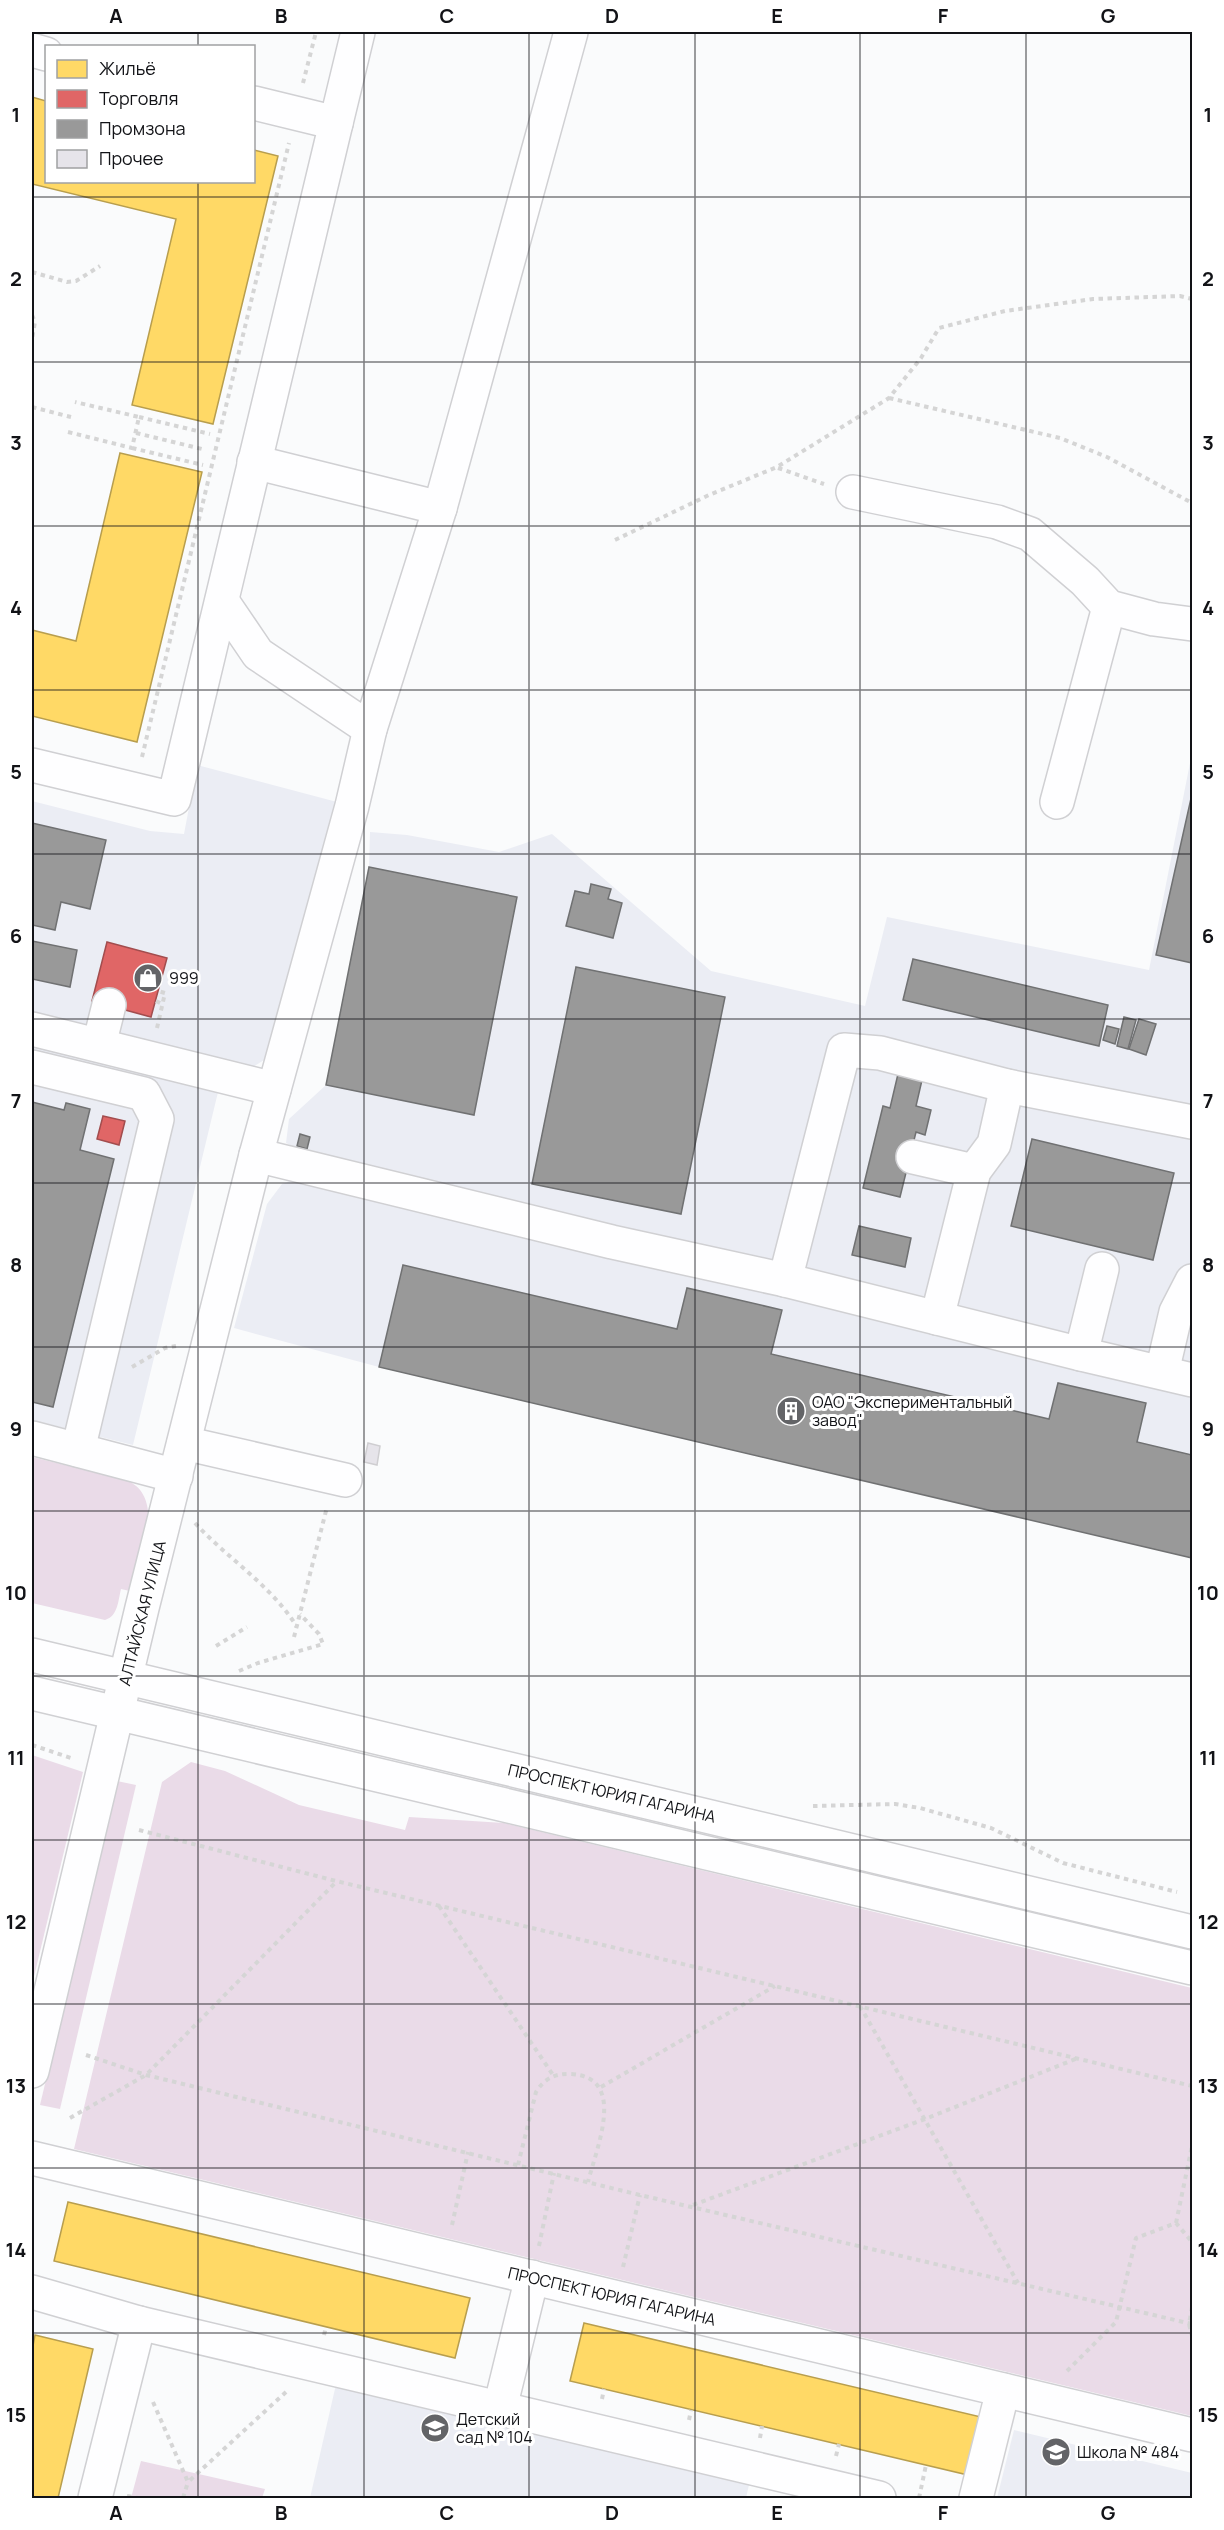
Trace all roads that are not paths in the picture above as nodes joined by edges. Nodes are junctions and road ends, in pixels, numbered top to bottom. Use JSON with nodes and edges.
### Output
{"nodes":[{"id":1,"x":358,"y":32,"type":"edge"},
{"id":2,"x":571,"y":32,"type":"edge"},
{"id":3,"x":255,"y":103,"type":"edge"},
{"id":4,"x":336,"y":123,"type":"junction"},
{"id":5,"x":254,"y":462,"type":"junction"},
{"id":6,"x":852,"y":492,"type":"road end"},
{"id":7,"x":440,"y":508,"type":"junction"},
{"id":8,"x":222,"y":601,"type":"junction"},
{"id":9,"x":1108,"y":607,"type":"junction"},
{"id":10,"x":1192,"y":624,"type":"edge"},
{"id":11,"x":370,"y":729,"type":"junction"},
{"id":12,"x":32,"y":765,"type":"edge"},
{"id":13,"x":1057,"y":802,"type":"dead end"},
{"id":14,"x":109,"y":1005,"type":"dead end"},
{"id":15,"x":32,"y":1029,"type":"edge"},
{"id":16,"x":99,"y":1045,"type":"junction"},
{"id":17,"x":32,"y":1067,"type":"edge"},
{"id":18,"x":1007,"y":1086,"type":"junction"},
{"id":19,"x":274,"y":1089,"type":"junction"},
{"id":20,"x":1192,"y":1122,"type":"edge"},
{"id":21,"x":256,"y":1155,"type":"junction"},
{"id":22,"x":913,"y":1157,"type":"dead end"},
{"id":23,"x":974,"y":1171,"type":"junction"},
{"id":24,"x":1102,"y":1269,"type":"dead end"},
{"id":25,"x":785,"y":1280,"type":"junction"},
{"id":26,"x":1192,"y":1281,"type":"edge"},
{"id":27,"x":937,"y":1318,"type":"junction"},
{"id":28,"x":1081,"y":1354,"type":"junction"},
{"id":29,"x":1177,"y":1376,"type":"edge"},
{"id":30,"x":32,"y":1438,"type":"edge"},
{"id":31,"x":184,"y":1443,"type":"junction"},
{"id":32,"x":78,"y":1450,"type":"junction"},
{"id":33,"x":340,"y":1479,"type":"road end"},
{"id":34,"x":172,"y":1489,"type":"junction"},
{"id":35,"x":32,"y":1655,"type":"edge"},
{"id":36,"x":126,"y":1677,"type":"junction"},
{"id":37,"x":32,"y":1693,"type":"edge"},
{"id":38,"x":117,"y":1714,"type":"junction"},
{"id":39,"x":1192,"y":1932,"type":"edge"},
{"id":40,"x":1192,"y":1968,"type":"edge"},
{"id":41,"x":32,"y":2071,"type":"edge"},
{"id":42,"x":32,"y":2158,"type":"edge"},
{"id":43,"x":532,"y":2277,"type":"junction"},
{"id":44,"x":32,"y":2292,"type":"edge"},
{"id":45,"x":139,"y":2323,"type":"junction"},
{"id":46,"x":1003,"y":2390,"type":"junction"},
{"id":47,"x":500,"y":2408,"type":"junction"},
{"id":48,"x":1192,"y":2435,"type":"edge"},
{"id":49,"x":95,"y":2499,"type":"edge"},
{"id":50,"x":879,"y":2499,"type":"edge"},
{"id":51,"x":976,"y":2499,"type":"edge"}],
"edges":[{"from":1,"to":4,"type":"main road"},
{"from":2,"to":7,"type":"main road","name":"АЛТАЙСКАЯ УЛИЦА"},
{"from":3,"to":4,"type":"main road"},
{"from":4,"to":5,"type":"main road"},
{"from":5,"to":7,"type":"main road"},
{"from":5,"to":8,"type":"main road"},
{"from":6,"to":9,"type":"main road"},
{"from":7,"to":11,"type":"main road","name":"АЛТАЙСКАЯ УЛИЦА"},
{"from":8,"to":11,"type":"main road"},
{"from":8,"to":12,"type":"main road"},
{"from":9,"to":10,"type":"main road"},
{"from":9,"to":13,"type":"main road"},
{"from":11,"to":19,"type":"main road","name":"АЛТАЙСКАЯ УЛИЦА"},
{"from":14,"to":16,"type":"main road"},
{"from":15,"to":16,"type":"main road"},
{"from":16,"to":19,"type":"main road"},
{"from":17,"to":32,"type":"main road"},
{"from":18,"to":20,"type":"main road"},
{"from":18,"to":23,"type":"main road"},
{"from":18,"to":25,"type":"main road"},
{"from":19,"to":21,"type":"main road","name":"АЛТАЙСКАЯ УЛИЦА"},
{"from":21,"to":25,"type":"main road"},
{"from":21,"to":31,"type":"main road","name":"АЛТАЙСКАЯ УЛИЦА"},
{"from":22,"to":23,"type":"main road"},
{"from":23,"to":27,"type":"main road"},
{"from":24,"to":28,"type":"main road"},
{"from":25,"to":27,"type":"main road"},
{"from":26,"to":29,"type":"main road"},
{"from":27,"to":28,"type":"main road"},
{"from":28,"to":29,"type":"main road"},
{"from":30,"to":32,"type":"main road"},
{"from":31,"to":33,"type":"main road"},
{"from":31,"to":34,"type":"main road","name":"АЛТАЙСКАЯ УЛИЦА"},
{"from":32,"to":34,"type":"main road"},
{"from":34,"to":36,"type":"main road","name":"АЛТАЙСКАЯ УЛИЦА"},
{"from":35,"to":36,"type":"main road","name":"ПРОСПЕКТ ЮРИЯ ГАГАРИНА"},
{"from":36,"to":38,"type":"main road","name":"АЛТАЙСКАЯ УЛИЦА"},
{"from":36,"to":39,"type":"main road","name":"ПРОСПЕКТ ЮРИЯ ГАГАРИНА"},
{"from":37,"to":38,"type":"main road"},
{"from":38,"to":40,"type":"main road"},
{"from":38,"to":41,"type":"main road","name":"АЛТАЙСКАЯ УЛИЦА"},
{"from":42,"to":43,"type":"main road","name":"ПРОСПЕКТ ЮРИЯ ГАГАРИНА"},
{"from":43,"to":46,"type":"main road","name":"ПРОСПЕКТ ЮРИЯ ГАГАРИНА"},
{"from":43,"to":47,"type":"main road"},
{"from":44,"to":45,"type":"main road"},
{"from":45,"to":47,"type":"main road"},
{"from":45,"to":49,"type":"main road"},
{"from":46,"to":48,"type":"main road","name":"ПРОСПЕКТ ЮРИЯ ГАГАРИНА"},
{"from":46,"to":51,"type":"main road"},
{"from":47,"to":50,"type":"main road"}]}
